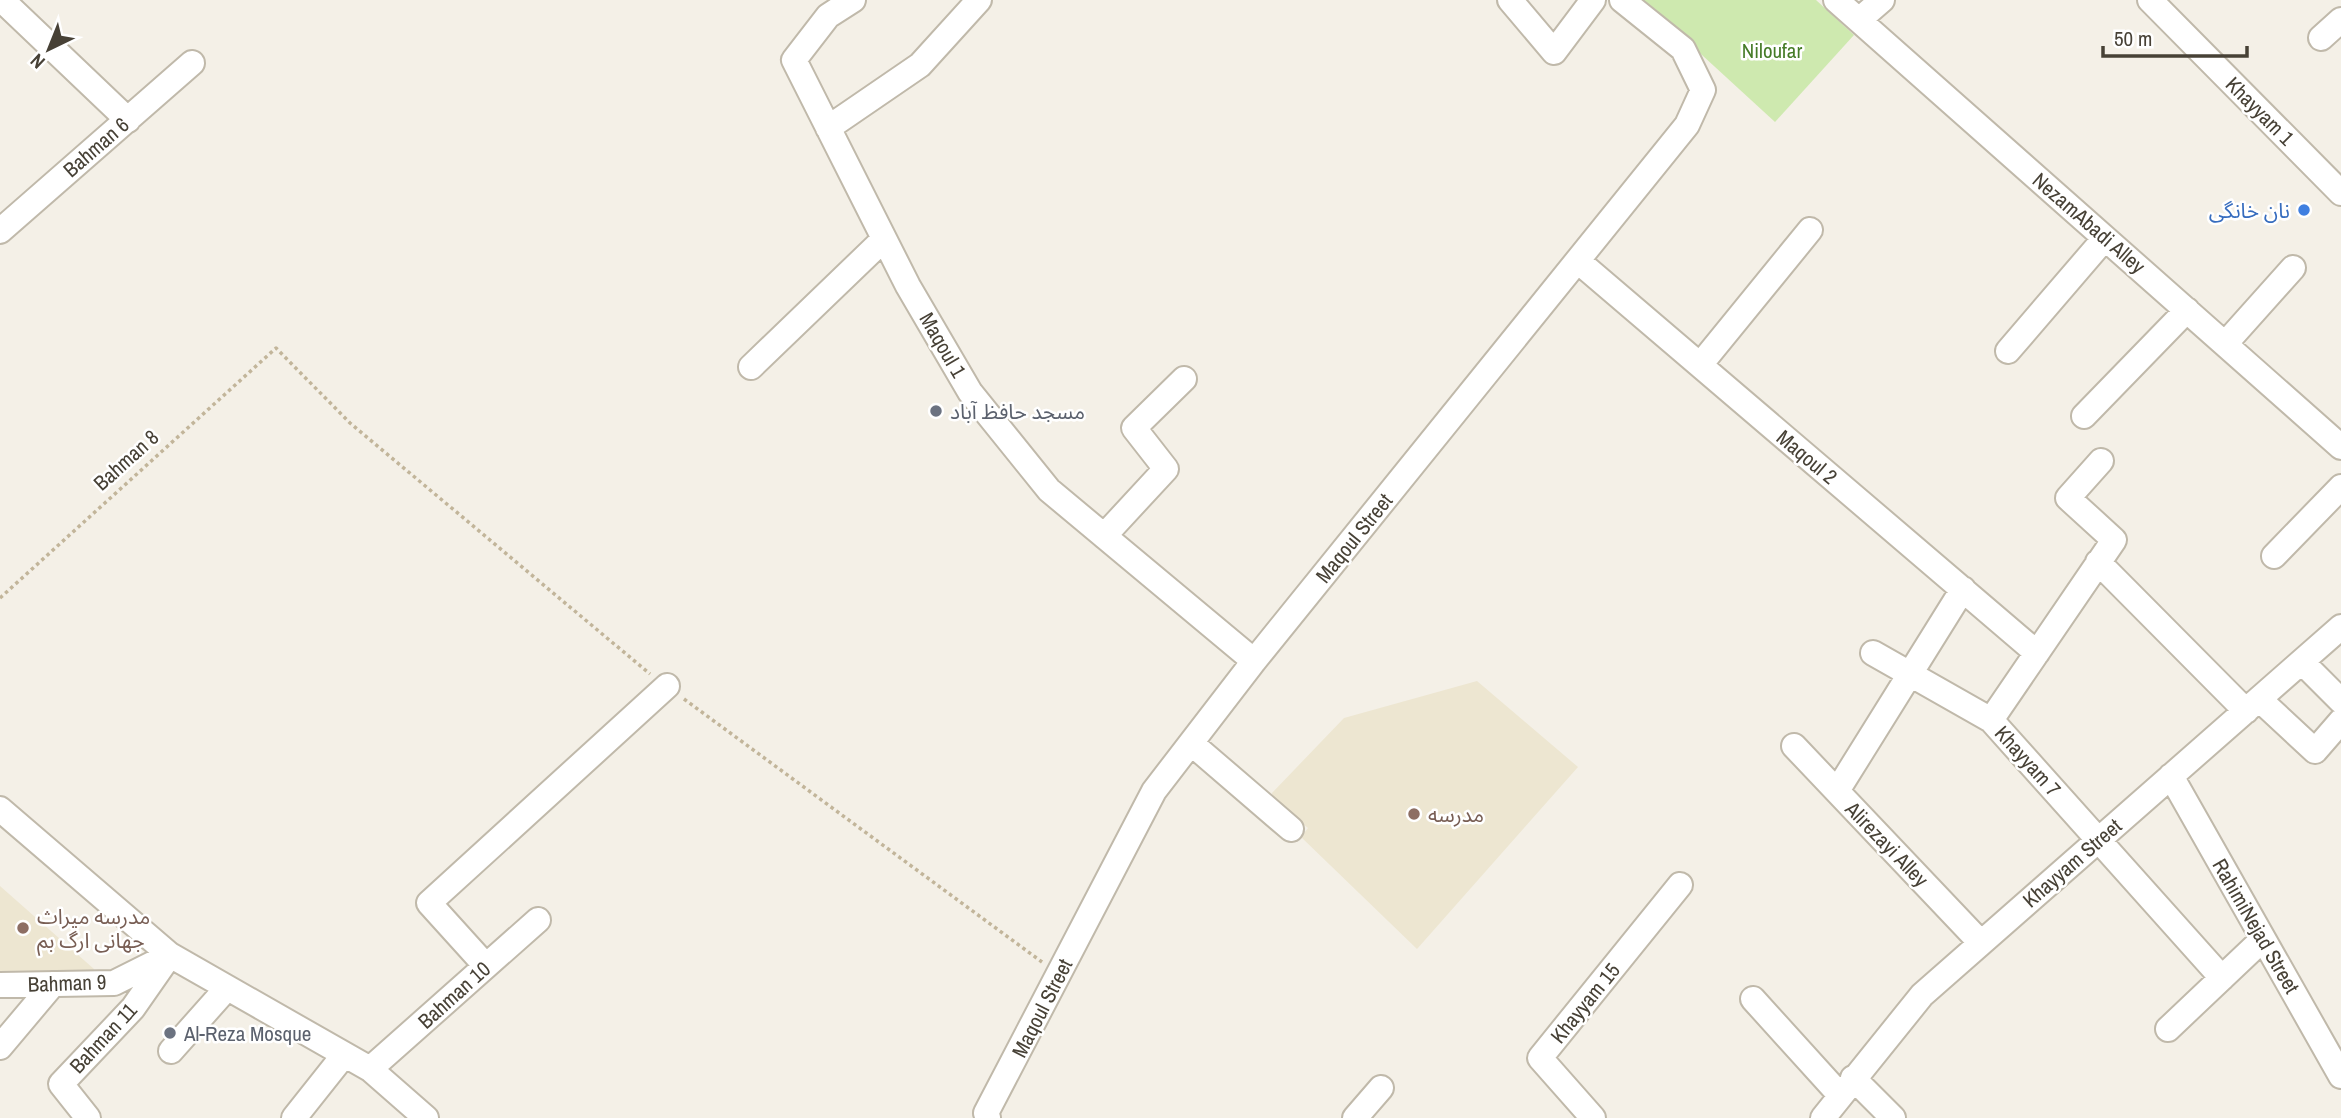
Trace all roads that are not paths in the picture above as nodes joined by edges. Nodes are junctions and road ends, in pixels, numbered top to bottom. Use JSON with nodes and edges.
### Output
{"nodes":[{"id":1,"x":2,"y":0,"type":"edge"},
{"id":2,"x":853,"y":0,"type":"edge"},
{"id":3,"x":979,"y":0,"type":"edge"},
{"id":4,"x":1510,"y":0,"type":"edge"},
{"id":5,"x":1593,"y":0,"type":"edge"},
{"id":6,"x":1622,"y":0,"type":"edge"},
{"id":7,"x":1836,"y":0,"type":"edge"},
{"id":8,"x":1882,"y":0,"type":"edge"},
{"id":9,"x":2150,"y":0,"type":"edge"},
{"id":10,"x":1859,"y":20,"type":"junction"},
{"id":11,"x":2341,"y":20,"type":"edge"},
{"id":12,"x":2321,"y":38,"type":"dead end"},
{"id":13,"x":192,"y":63,"type":"dead end"},
{"id":14,"x":128,"y":120,"type":"junction"},
{"id":15,"x":828,"y":128,"type":"junction"},
{"id":16,"x":2341,"y":193,"type":"edge"},
{"id":17,"x":1810,"y":230,"type":"dead end"},
{"id":18,"x":0,"y":231,"type":"edge"},
{"id":19,"x":2105,"y":238,"type":"junction"},
{"id":20,"x":884,"y":239,"type":"junction"},
{"id":21,"x":1578,"y":261,"type":"junction"},
{"id":22,"x":2293,"y":268,"type":"dead end"},
{"id":23,"x":2187,"y":310,"type":"junction"},
{"id":24,"x":2225,"y":344,"type":"junction"},
{"id":25,"x":2008,"y":351,"type":"dead end"},
{"id":26,"x":1700,"y":365,"type":"junction"},
{"id":27,"x":751,"y":367,"type":"dead end"},
{"id":28,"x":1184,"y":379,"type":"dead end"},
{"id":29,"x":2084,"y":416,"type":"dead end"},
{"id":30,"x":2341,"y":447,"type":"edge"},
{"id":31,"x":2101,"y":461,"type":"dead end"},
{"id":32,"x":2341,"y":487,"type":"edge"},
{"id":33,"x":1104,"y":536,"type":"junction"},
{"id":34,"x":2274,"y":556,"type":"dead end"},
{"id":35,"x":2098,"y":562,"type":"junction"},
{"id":36,"x":1963,"y":589,"type":"junction"},
{"id":37,"x":2341,"y":627,"type":"edge"},
{"id":38,"x":1873,"y":653,"type":"dead end"},
{"id":39,"x":2037,"y":653,"type":"junction"},
{"id":40,"x":1255,"y":661,"type":"junction"},
{"id":41,"x":2302,"y":662,"type":"junction"},
{"id":42,"x":1910,"y":674,"type":"junction"},
{"id":43,"x":667,"y":686,"type":"dead end"},
{"id":44,"x":2341,"y":701,"type":"edge"},
{"id":45,"x":2253,"y":705,"type":"junction"},
{"id":46,"x":1991,"y":720,"type":"junction"},
{"id":47,"x":2341,"y":722,"type":"edge"},
{"id":48,"x":1191,"y":743,"type":"junction"},
{"id":49,"x":1794,"y":746,"type":"dead end"},
{"id":50,"x":2171,"y":776,"type":"junction"},
{"id":51,"x":1837,"y":792,"type":"junction"},
{"id":52,"x":0,"y":809,"type":"edge"},
{"id":53,"x":1291,"y":830,"type":"dead end"},
{"id":54,"x":2099,"y":840,"type":"junction"},
{"id":55,"x":1680,"y":885,"type":"dead end"},
{"id":56,"x":538,"y":920,"type":"dead end"},
{"id":57,"x":2263,"y":939,"type":"junction"},
{"id":58,"x":1981,"y":943,"type":"junction"},
{"id":59,"x":170,"y":955,"type":"junction"},
{"id":60,"x":486,"y":966,"type":"junction"},
{"id":61,"x":2222,"y":978,"type":"junction"},
{"id":62,"x":53,"y":984,"type":"junction"},
{"id":63,"x":0,"y":985,"type":"edge"},
{"id":64,"x":228,"y":988,"type":"junction"},
{"id":65,"x":1753,"y":999,"type":"dead end"},
{"id":66,"x":2168,"y":1029,"type":"dead end"},
{"id":67,"x":0,"y":1047,"type":"edge"},
{"id":68,"x":172,"y":1051,"type":"dead end"},
{"id":69,"x":344,"y":1055,"type":"junction"},
{"id":70,"x":370,"y":1069,"type":"junction"},
{"id":71,"x":2341,"y":1076,"type":"edge"},
{"id":72,"x":1846,"y":1086,"type":"junction"},
{"id":73,"x":1381,"y":1088,"type":"dead end"},
{"id":74,"x":88,"y":1118,"type":"edge"},
{"id":75,"x":294,"y":1118,"type":"edge"},
{"id":76,"x":426,"y":1118,"type":"edge"},
{"id":77,"x":988,"y":1118,"type":"edge"},
{"id":78,"x":1355,"y":1118,"type":"edge"},
{"id":79,"x":1593,"y":1118,"type":"edge"},
{"id":80,"x":1823,"y":1118,"type":"edge"},
{"id":81,"x":1893,"y":1118,"type":"edge"}],
"edges":[{"from":1,"to":14,"type":"street"},
{"from":2,"to":15,"type":"street","name":"Maqoul 1"},
{"from":3,"to":15,"type":"street"},
{"from":4,"to":5,"type":"street"},
{"from":6,"to":21,"type":"street","name":"Maqoul Street"},
{"from":7,"to":10,"type":"street","name":"NezamAbadi Alley"},
{"from":8,"to":10,"type":"street"},
{"from":9,"to":16,"type":"street","name":"Khayyam 1"},
{"from":10,"to":19,"type":"street","name":"NezamAbadi Alley"},
{"from":11,"to":12,"type":"street"},
{"from":13,"to":14,"type":"street","name":"Bahman 6"},
{"from":14,"to":18,"type":"street","name":"Bahman 6"},
{"from":15,"to":20,"type":"street","name":"Maqoul 1"},
{"from":17,"to":26,"type":"street"},
{"from":19,"to":23,"type":"street","name":"NezamAbadi Alley"},
{"from":19,"to":25,"type":"street"},
{"from":20,"to":27,"type":"street"},
{"from":20,"to":33,"type":"street","name":"Maqoul 1"},
{"from":21,"to":26,"type":"street","name":"Maqoul 2"},
{"from":21,"to":40,"type":"street","name":"Maqoul Street"},
{"from":22,"to":24,"type":"street"},
{"from":23,"to":24,"type":"street","name":"NezamAbadi Alley"},
{"from":23,"to":29,"type":"street"},
{"from":24,"to":30,"type":"street","name":"NezamAbadi Alley"},
{"from":26,"to":36,"type":"street","name":"Maqoul 2"},
{"from":28,"to":33,"type":"street"},
{"from":31,"to":35,"type":"street"},
{"from":32,"to":34,"type":"street"},
{"from":33,"to":40,"type":"street","name":"Maqoul 1"},
{"from":35,"to":39,"type":"street"},
{"from":35,"to":45,"type":"street"},
{"from":36,"to":39,"type":"street","name":"Maqoul 2"},
{"from":36,"to":42,"type":"street"},
{"from":37,"to":41,"type":"street","name":"Khayyam Street"},
{"from":38,"to":42,"type":"street","name":"Khayyam 7"},
{"from":39,"to":46,"type":"street"},
{"from":40,"to":48,"type":"street","name":"Maqoul Street"},
{"from":41,"to":44,"type":"street"},
{"from":41,"to":45,"type":"street","name":"Khayyam Street"},
{"from":42,"to":46,"type":"street","name":"Khayyam 7"},
{"from":42,"to":51,"type":"street"},
{"from":43,"to":60,"type":"street"},
{"from":45,"to":47,"type":"street"},
{"from":45,"to":50,"type":"street","name":"Khayyam Street"},
{"from":46,"to":54,"type":"street","name":"Khayyam 7"},
{"from":48,"to":53,"type":"street"},
{"from":48,"to":77,"type":"street","name":"Maqoul Street"},
{"from":49,"to":51,"type":"street","name":"Alirezayi Alley"},
{"from":50,"to":54,"type":"street","name":"Khayyam Street"},
{"from":50,"to":57,"type":"street","name":"RahimiNejad Street"},
{"from":51,"to":58,"type":"street","name":"Alirezayi Alley"},
{"from":52,"to":59,"type":"street"},
{"from":54,"to":58,"type":"street","name":"Khayyam Street"},
{"from":54,"to":61,"type":"street","name":"Khayyam 7"},
{"from":55,"to":79,"type":"street","name":"Khayyam 15"},
{"from":56,"to":60,"type":"street","name":"Bahman 10"},
{"from":57,"to":61,"type":"street"},
{"from":57,"to":71,"type":"street","name":"RahimiNejad Street"},
{"from":58,"to":72,"type":"street","name":"Khayyam Street"},
{"from":59,"to":62,"type":"street","name":"Bahman 9"},
{"from":59,"to":64,"type":"street"},
{"from":59,"to":74,"type":"street","name":"Bahman 11"},
{"from":60,"to":70,"type":"street","name":"Bahman 10"},
{"from":61,"to":66,"type":"street"},
{"from":62,"to":63,"type":"street","name":"Bahman 9"},
{"from":62,"to":67,"type":"street"},
{"from":64,"to":68,"type":"street"},
{"from":64,"to":69,"type":"street"},
{"from":65,"to":72,"type":"street"},
{"from":69,"to":70,"type":"street"},
{"from":69,"to":75,"type":"street"},
{"from":70,"to":76,"type":"street"},
{"from":72,"to":80,"type":"street","name":"Khayyam Street"},
{"from":72,"to":81,"type":"street"},
{"from":73,"to":78,"type":"street"}]}
